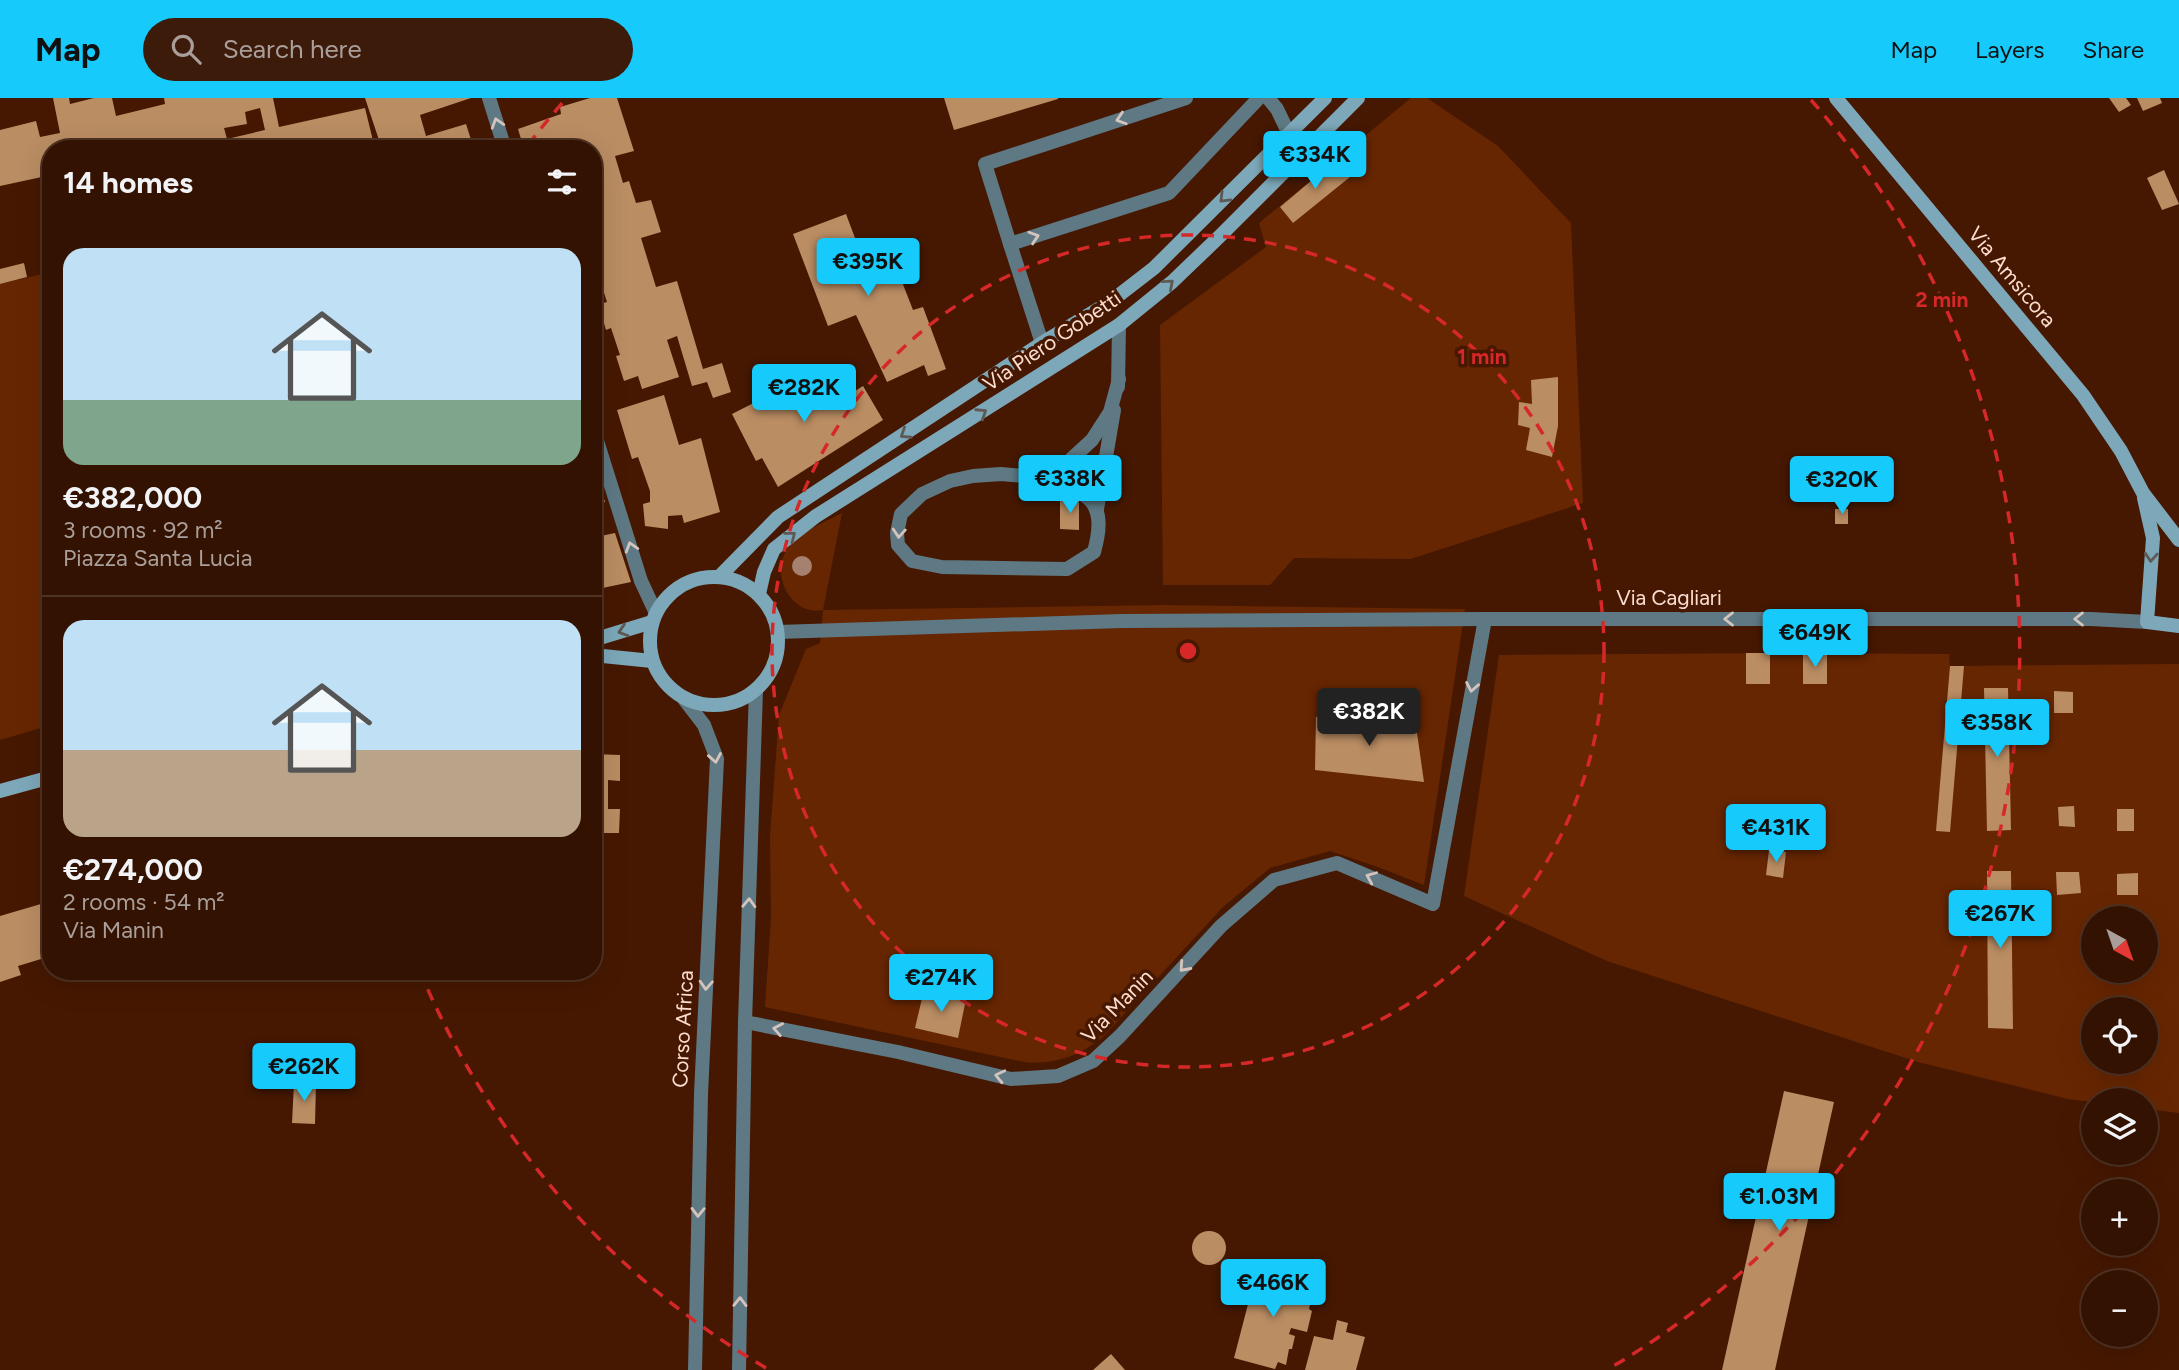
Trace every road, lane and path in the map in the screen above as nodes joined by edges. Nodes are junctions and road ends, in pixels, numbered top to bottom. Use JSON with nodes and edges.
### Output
{"nodes":[{"id":1,"x":489,"y":98,"type":"edge"},
{"id":2,"x":1186,"y":98,"type":"edge"},
{"id":3,"x":1259,"y":98,"type":"edge"},
{"id":4,"x":1268,"y":98,"type":"edge"},
{"id":5,"x":1325,"y":98,"type":"edge"},
{"id":6,"x":1358,"y":98,"type":"edge"},
{"id":7,"x":1836,"y":98,"type":"edge"},
{"id":8,"x":1289,"y":134,"type":"junction"},
{"id":9,"x":502,"y":140,"type":"edge"},
{"id":10,"x":1010,"y":244,"type":"junction"},
{"id":11,"x":1119,"y":325,"type":"junction"},
{"id":12,"x":1042,"y":343,"type":"junction"},
{"id":13,"x":1119,"y":379,"type":"junction"},
{"id":14,"x":602,"y":456,"type":"edge"},
{"id":15,"x":1036,"y":477,"type":"junction"},
{"id":16,"x":2143,"y":493,"type":"junction"},
{"id":17,"x":1097,"y":509,"type":"junction"},
{"id":18,"x":2179,"y":540,"type":"edge"},
{"id":19,"x":720,"y":576,"type":"junction"},
{"id":20,"x":759,"y":593,"type":"junction"},
{"id":21,"x":654,"y":616,"type":"junction"},
{"id":22,"x":1485,"y":620,"type":"junction"},
{"id":23,"x":2147,"y":622,"type":"junction"},
{"id":24,"x":2179,"y":626,"type":"edge"},
{"id":25,"x":778,"y":632,"type":"junction"},
{"id":26,"x":602,"y":636,"type":"edge"},
{"id":27,"x":602,"y":656,"type":"edge"},
{"id":28,"x":652,"y":661,"type":"junction"},
{"id":29,"x":756,"y":690,"type":"junction"},
{"id":30,"x":684,"y":699,"type":"junction"},
{"id":31,"x":42,"y":779,"type":"edge"},
{"id":32,"x":0,"y":791,"type":"edge"},
{"id":33,"x":745,"y":1022,"type":"junction"},
{"id":34,"x":695,"y":1370,"type":"edge"},
{"id":35,"x":739,"y":1370,"type":"edge"}],
"edges":[{"from":9,"to":1,"type":"street","one_way":true},
{"from":2,"to":10,"type":"street","one_way":true},
{"from":10,"to":3,"type":"street","one_way":true},
{"from":4,"to":8,"type":"street"},
{"from":5,"to":8,"type":"main road","name":"Via Piero Gobetti"},
{"from":11,"to":6,"type":"main road","name":"Via Piero Gobetti","one_way":true},
{"from":7,"to":16,"type":"main road","name":"Via Amsicora"},
{"from":8,"to":12,"type":"main road","name":"Via Piero Gobetti","one_way":true},
{"from":10,"to":12,"type":"street"},
{"from":11,"to":13,"type":"street"},
{"from":20,"to":11,"type":"main road","name":"Via Piero Gobetti","one_way":true},
{"from":12,"to":19,"type":"main road","name":"Via Piero Gobetti","one_way":true},
{"from":13,"to":15,"type":"street"},
{"from":13,"to":17,"type":"street"},
{"from":21,"to":14,"type":"street","one_way":true},
{"from":15,"to":17,"type":"street"},
{"from":15,"to":17,"type":"street","one_way":true},
{"from":16,"to":18,"type":"main road","name":"Via Amsicora"},
{"from":16,"to":23,"type":"main road","name":"Via Amsicora","one_way":true},
{"from":19,"to":20,"type":"main road"},
{"from":19,"to":21,"type":"main road"},
{"from":20,"to":25,"type":"main road"},
{"from":21,"to":26,"type":"main road","one_way":true},
{"from":21,"to":28,"type":"main road"},
{"from":23,"to":22,"type":"street","name":"Via Cagliari","one_way":true},
{"from":22,"to":25,"type":"street","name":"Via Cagliari"},
{"from":22,"to":33,"type":"street","name":"Via Manin","one_way":true},
{"from":23,"to":24,"type":"main road"},
{"from":25,"to":29,"type":"main road"},
{"from":27,"to":28,"type":"main road"},
{"from":28,"to":30,"type":"main road"},
{"from":29,"to":30,"type":"main road"},
{"from":33,"to":29,"type":"street","one_way":true},
{"from":30,"to":34,"type":"street","name":"Corso Africa","one_way":true},
{"from":31,"to":32,"type":"main road"},
{"from":35,"to":33,"type":"street","one_way":true}]}
